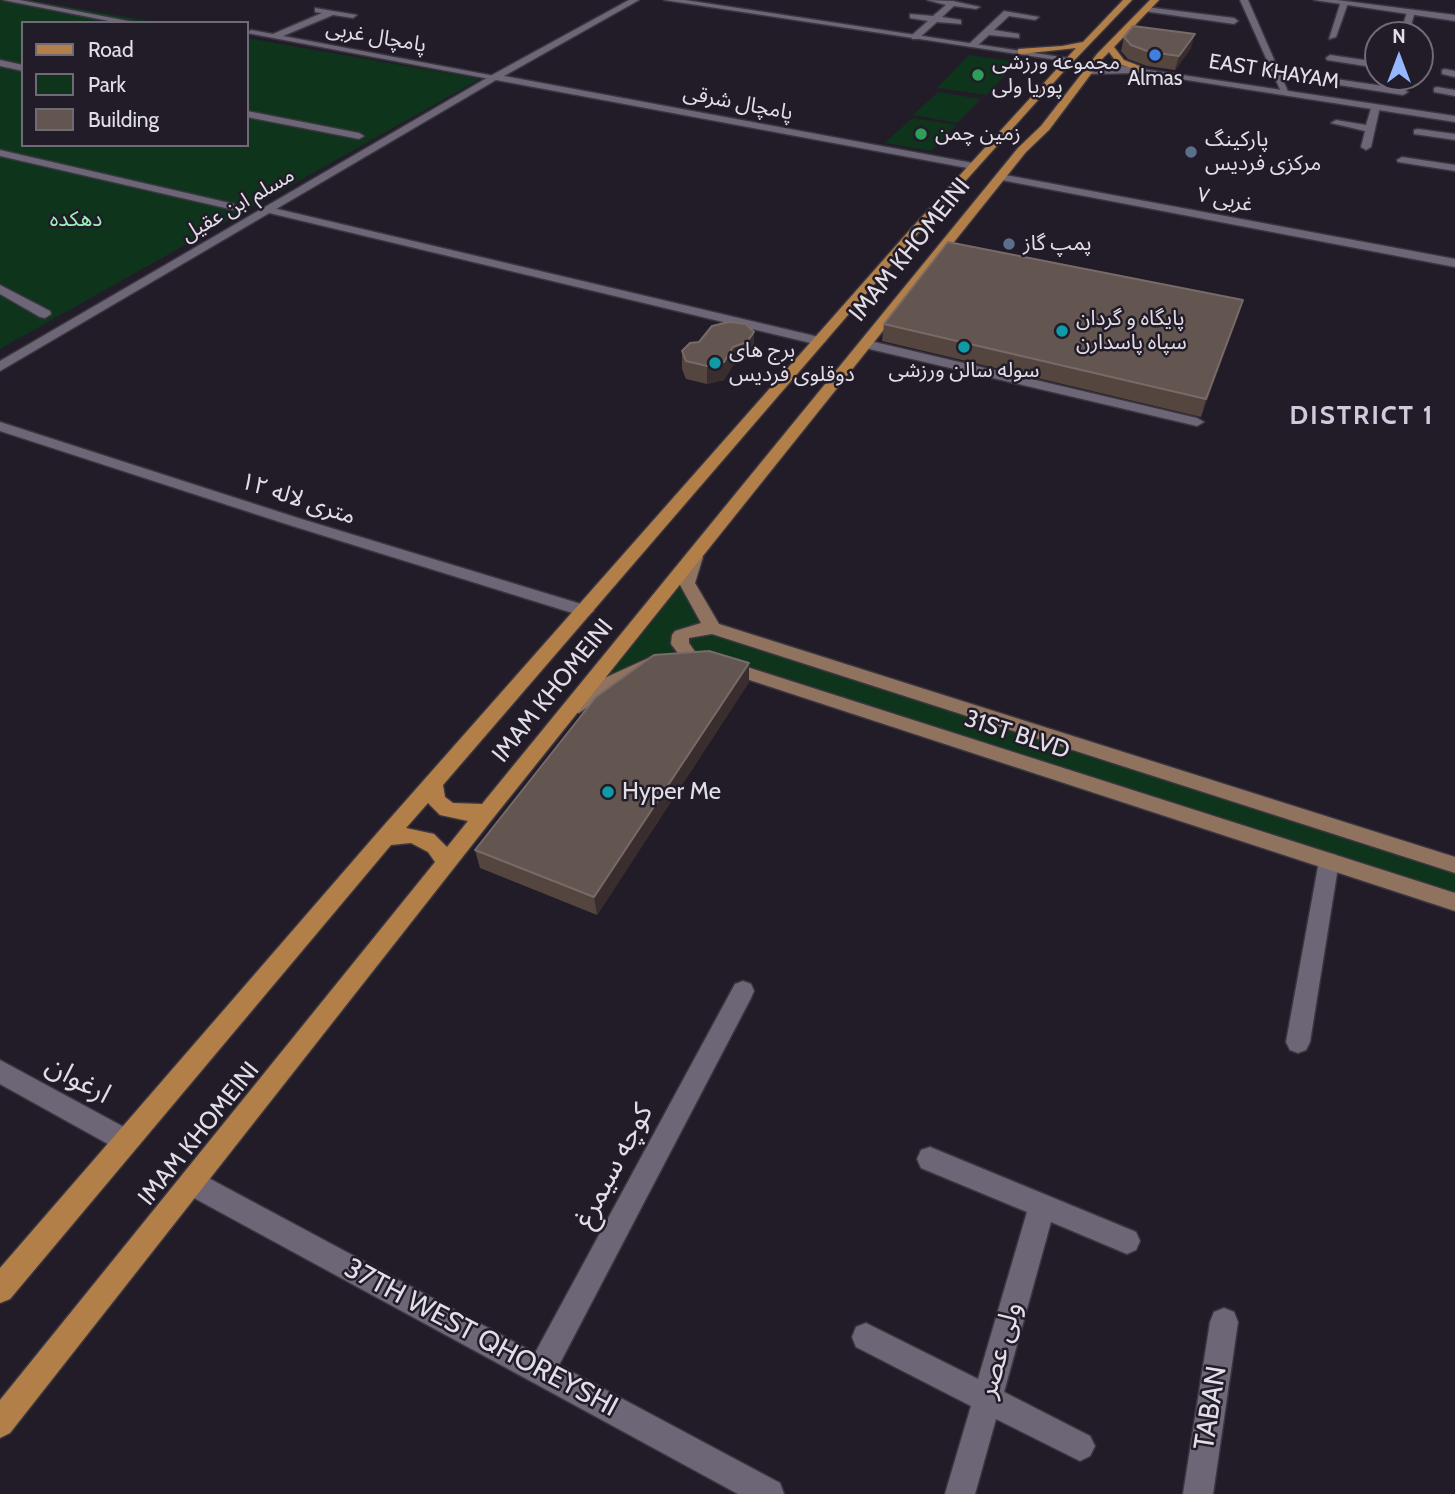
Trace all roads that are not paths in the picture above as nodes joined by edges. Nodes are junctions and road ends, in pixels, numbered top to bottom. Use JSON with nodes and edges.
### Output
{"nodes":[{"id":1,"x":7,"y":0,"type":"edge"},
{"id":2,"x":635,"y":0,"type":"edge"},
{"id":3,"x":668,"y":0,"type":"edge"},
{"id":4,"x":931,"y":0,"type":"edge"},
{"id":5,"x":1155,"y":0,"type":"edge"},
{"id":6,"x":1244,"y":0,"type":"edge"},
{"id":7,"x":1318,"y":0,"type":"edge"},
{"id":8,"x":953,"y":3,"type":"junction"},
{"id":9,"x":1344,"y":3,"type":"junction"},
{"id":10,"x":976,"y":6,"type":"dead end"},
{"id":11,"x":1122,"y":7,"type":"edge"},
{"id":12,"x":314,"y":9,"type":"dead end"},
{"id":13,"x":332,"y":12,"type":"junction"},
{"id":14,"x":1411,"y":12,"type":"junction"},
{"id":15,"x":1144,"y":13,"type":"junction"},
{"id":16,"x":353,"y":15,"type":"dead end"},
{"id":17,"x":913,"y":16,"type":"dead end"},
{"id":18,"x":1035,"y":17,"type":"dead end"},
{"id":19,"x":1455,"y":18,"type":"edge"},
{"id":20,"x":936,"y":19,"type":"junction"},
{"id":21,"x":123,"y":21,"type":"edge"},
{"id":22,"x":1234,"y":21,"type":"dead end"},
{"id":23,"x":1408,"y":21,"type":"edge"},
{"id":24,"x":958,"y":22,"type":"dead end"},
{"id":25,"x":987,"y":32,"type":"junction"},
{"id":26,"x":1016,"y":36,"type":"dead end"},
{"id":27,"x":274,"y":37,"type":"junction"},
{"id":28,"x":915,"y":37,"type":"junction"},
{"id":29,"x":1332,"y":37,"type":"dead end"},
{"id":30,"x":249,"y":38,"type":"edge"},
{"id":31,"x":1084,"y":44,"type":"junction"},
{"id":32,"x":973,"y":45,"type":"junction"},
{"id":33,"x":1109,"y":47,"type":"junction"},
{"id":34,"x":1021,"y":51,"type":"junction"},
{"id":35,"x":1330,"y":58,"type":"dead end"},
{"id":36,"x":1070,"y":59,"type":"junction"},
{"id":37,"x":0,"y":63,"type":"edge"},
{"id":38,"x":1363,"y":63,"type":"joint"},
{"id":39,"x":21,"y":68,"type":"edge"},
{"id":40,"x":1142,"y":70,"type":"junction"},
{"id":41,"x":1087,"y":71,"type":"junction"},
{"id":42,"x":495,"y":77,"type":"junction"},
{"id":43,"x":1329,"y":81,"type":"dead end"},
{"id":44,"x":463,"y":82,"type":"dead end"},
{"id":45,"x":1354,"y":85,"type":"junction"},
{"id":46,"x":1437,"y":90,"type":"dead end"},
{"id":47,"x":1403,"y":92,"type":"dead end"},
{"id":48,"x":1455,"y":93,"type":"edge"},
{"id":49,"x":1287,"y":94,"type":"junction"},
{"id":50,"x":1346,"y":103,"type":"junction"},
{"id":51,"x":1375,"y":107,"type":"junction"},
{"id":52,"x":248,"y":114,"type":"edge"},
{"id":53,"x":1455,"y":119,"type":"edge"},
{"id":54,"x":1013,"y":122,"type":"junction"},
{"id":55,"x":1336,"y":124,"type":"dead end"},
{"id":56,"x":1045,"y":128,"type":"junction"},
{"id":57,"x":1371,"y":129,"type":"junction"},
{"id":58,"x":1418,"y":132,"type":"dead end"},
{"id":59,"x":359,"y":136,"type":"dead end"},
{"id":60,"x":1366,"y":147,"type":"dead end"},
{"id":61,"x":1453,"y":150,"type":"edge"},
{"id":62,"x":0,"y":153,"type":"edge"},
{"id":63,"x":1402,"y":160,"type":"dead end"},
{"id":64,"x":973,"y":166,"type":"junction"},
{"id":65,"x":1000,"y":177,"type":"junction"},
{"id":66,"x":234,"y":207,"type":"dead end"},
{"id":67,"x":269,"y":210,"type":"junction"},
{"id":68,"x":1449,"y":262,"type":"edge"},
{"id":69,"x":0,"y":289,"type":"edge"},
{"id":70,"x":45,"y":314,"type":"dead end"},
{"id":71,"x":819,"y":341,"type":"junction"},
{"id":72,"x":866,"y":344,"type":"junction"},
{"id":73,"x":0,"y":367,"type":"edge"},
{"id":74,"x":1197,"y":422,"type":"dead end"},
{"id":75,"x":0,"y":426,"type":"edge"},
{"id":76,"x":695,"y":557,"type":"junction"},
{"id":77,"x":584,"y":611,"type":"junction"},
{"id":78,"x":713,"y":628,"type":"junction"},
{"id":79,"x":699,"y":657,"type":"junction"},
{"id":80,"x":572,"y":708,"type":"junction"},
{"id":81,"x":433,"y":785,"type":"junction"},
{"id":82,"x":487,"y":812,"type":"junction"},
{"id":83,"x":385,"y":838,"type":"junction"},
{"id":84,"x":1329,"y":861,"type":"junction"},
{"id":85,"x":447,"y":863,"type":"junction"},
{"id":86,"x":1455,"y":865,"type":"edge"},
{"id":87,"x":1455,"y":902,"type":"edge"},
{"id":88,"x":743,"y":991,"type":"dead end"},
{"id":89,"x":1298,"y":1042,"type":"dead end"},
{"id":90,"x":0,"y":1070,"type":"edge"},
{"id":91,"x":126,"y":1141,"type":"junction"},
{"id":92,"x":930,"y":1159,"type":"dead end"},
{"id":93,"x":192,"y":1183,"type":"junction"},
{"id":94,"x":1042,"y":1206,"type":"junction"},
{"id":95,"x":1128,"y":1241,"type":"dead end"},
{"id":96,"x":0,"y":1289,"type":"edge"},
{"id":97,"x":1224,"y":1322,"type":"dead end"},
{"id":98,"x":866,"y":1337,"type":"dead end"},
{"id":99,"x":541,"y":1371,"type":"junction"},
{"id":100,"x":986,"y":1399,"type":"junction"},
{"id":101,"x":0,"y":1423,"type":"edge"},
{"id":102,"x":1080,"y":1446,"type":"dead end"},
{"id":103,"x":769,"y":1494,"type":"edge"},
{"id":104,"x":960,"y":1494,"type":"edge"},
{"id":105,"x":1198,"y":1494,"type":"edge"}],
"edges":[{"from":1,"to":21,"type":"street"},
{"from":2,"to":42,"type":"street","name":"مسلم ابن عقیل"},
{"from":3,"to":28,"type":"street"},
{"from":4,"to":8,"type":"street"},
{"from":5,"to":15,"type":"main road","name":"IMAM KHOMEINI"},
{"from":6,"to":49,"type":"street"},
{"from":7,"to":9,"type":"street"},
{"from":8,"to":10,"type":"street"},
{"from":8,"to":20,"type":"street"},
{"from":9,"to":14,"type":"street"},
{"from":9,"to":29,"type":"street"},
{"from":11,"to":15,"type":"main road"},
{"from":11,"to":31,"type":"main road","name":"IMAM KHOMEINI"},
{"from":12,"to":13,"type":"street"},
{"from":13,"to":16,"type":"street"},
{"from":13,"to":27,"type":"street"},
{"from":14,"to":19,"type":"street"},
{"from":14,"to":23,"type":"street"},
{"from":15,"to":22,"type":"street"},
{"from":15,"to":33,"type":"main road","name":"IMAM KHOMEINI"},
{"from":17,"to":20,"type":"street"},
{"from":18,"to":25,"type":"street"},
{"from":20,"to":24,"type":"street"},
{"from":20,"to":28,"type":"street"},
{"from":25,"to":26,"type":"street"},
{"from":25,"to":32,"type":"street"},
{"from":27,"to":30,"type":"street","name":"پامچال غربی"},
{"from":27,"to":42,"type":"street","name":"پامچال غربی"},
{"from":28,"to":32,"type":"street"},
{"from":30,"to":44,"type":"street"},
{"from":31,"to":34,"type":"main road"},
{"from":31,"to":36,"type":"main road","name":"IMAM KHOMEINI"},
{"from":32,"to":34,"type":"street"},
{"from":33,"to":40,"type":"main road"},
{"from":33,"to":41,"type":"main road","name":"IMAM KHOMEINI"},
{"from":34,"to":36,"type":"street"},
{"from":35,"to":38,"type":"street"},
{"from":36,"to":54,"type":"main road","name":"IMAM KHOMEINI"},
{"from":37,"to":39,"type":"street"},
{"from":38,"to":45,"type":"street"},
{"from":40,"to":41,"type":"street","name":"EAST KHAYAM"},
{"from":40,"to":49,"type":"street","name":"EAST KHAYAM"},
{"from":41,"to":56,"type":"main road","name":"IMAM KHOMEINI"},
{"from":42,"to":64,"type":"street","name":"پامچال شرقی"},
{"from":42,"to":67,"type":"street","name":"مسلم ابن عقیل"},
{"from":43,"to":45,"type":"street"},
{"from":45,"to":47,"type":"street"},
{"from":45,"to":50,"type":"street"},
{"from":46,"to":48,"type":"street"},
{"from":49,"to":50,"type":"street","name":"EAST KHAYAM"},
{"from":50,"to":51,"type":"street","name":"EAST KHAYAM"},
{"from":51,"to":53,"type":"street","name":"EAST KHAYAM"},
{"from":51,"to":57,"type":"street"},
{"from":52,"to":59,"type":"street"},
{"from":54,"to":56,"type":"main road"},
{"from":54,"to":64,"type":"main road","name":"IMAM KHOMEINI"},
{"from":55,"to":57,"type":"street"},
{"from":56,"to":65,"type":"main road","name":"IMAM KHOMEINI"},
{"from":57,"to":60,"type":"street"},
{"from":58,"to":61,"type":"street"},
{"from":61,"to":63,"type":"street"},
{"from":62,"to":66,"type":"street"},
{"from":64,"to":71,"type":"main road","name":"IMAM KHOMEINI"},
{"from":65,"to":68,"type":"street","name":"۷ غربی"},
{"from":65,"to":72,"type":"main road","name":"IMAM KHOMEINI"},
{"from":67,"to":71,"type":"street"},
{"from":67,"to":73,"type":"street","name":"مسلم ابن عقیل"},
{"from":69,"to":70,"type":"street"},
{"from":71,"to":77,"type":"main road","name":"IMAM KHOMEINI"},
{"from":72,"to":74,"type":"street"},
{"from":72,"to":76,"type":"main road","name":"IMAM KHOMEINI"},
{"from":75,"to":77,"type":"street","name":"۱۲ متری لاله"},
{"from":76,"to":78,"type":"main road"},
{"from":76,"to":80,"type":"main road","name":"IMAM KHOMEINI"},
{"from":77,"to":81,"type":"main road","name":"IMAM KHOMEINI"},
{"from":78,"to":79,"type":"main road"},
{"from":78,"to":86,"type":"main road","name":"31ST BLVD"},
{"from":79,"to":80,"type":"main road"},
{"from":79,"to":84,"type":"main road","name":"31ST BLVD"},
{"from":80,"to":82,"type":"main road","name":"IMAM KHOMEINI"},
{"from":81,"to":82,"type":"main road"},
{"from":81,"to":83,"type":"main road","name":"IMAM KHOMEINI"},
{"from":82,"to":85,"type":"main road","name":"IMAM KHOMEINI"},
{"from":83,"to":85,"type":"main road"},
{"from":83,"to":91,"type":"main road","name":"IMAM KHOMEINI"},
{"from":84,"to":87,"type":"main road","name":"31ST BLVD"},
{"from":84,"to":89,"type":"street"},
{"from":85,"to":93,"type":"main road","name":"IMAM KHOMEINI"},
{"from":88,"to":99,"type":"street","name":"کوچه سیمرغ"},
{"from":90,"to":91,"type":"street","name":"ارغوان"},
{"from":91,"to":96,"type":"main road","name":"IMAM KHOMEINI"},
{"from":92,"to":94,"type":"street"},
{"from":93,"to":99,"type":"street","name":"37TH WEST QHOREYSHI"},
{"from":93,"to":101,"type":"main road","name":"IMAM KHOMEINI"},
{"from":94,"to":95,"type":"street"},
{"from":94,"to":100,"type":"street","name":"ولی عصر"},
{"from":97,"to":105,"type":"street","name":"TABAN"},
{"from":98,"to":100,"type":"street"},
{"from":99,"to":103,"type":"street","name":"37TH WEST QHOREYSHI"},
{"from":100,"to":102,"type":"street"},
{"from":100,"to":104,"type":"street","name":"ولی عصر"}]}
